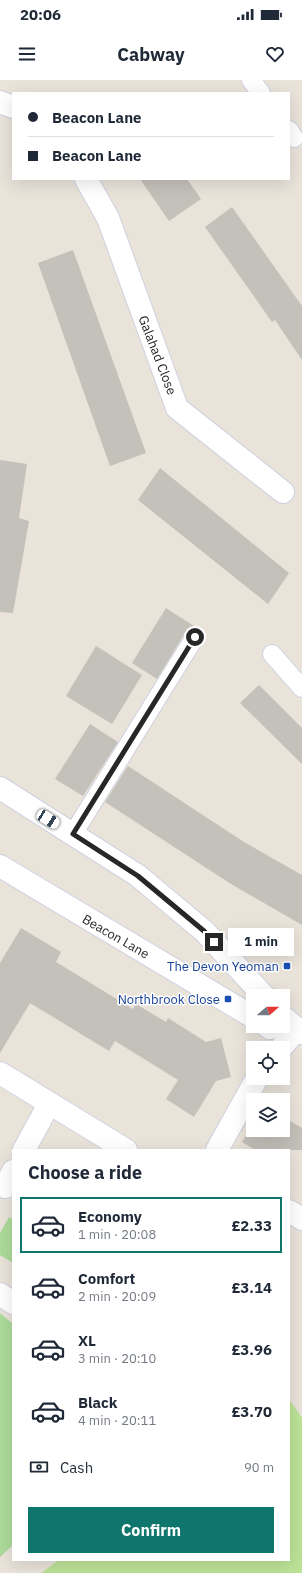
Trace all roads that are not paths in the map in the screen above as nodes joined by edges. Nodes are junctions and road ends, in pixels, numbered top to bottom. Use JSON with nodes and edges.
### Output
{"nodes":[{"id":1,"x":251,"y":80,"type":"edge"},
{"id":2,"x":260,"y":92,"type":"edge"},
{"id":3,"x":0,"y":102,"type":"edge"},
{"id":4,"x":12,"y":107,"type":"edge"},
{"id":5,"x":87,"y":180,"type":"edge"},
{"id":6,"x":283,"y":492,"type":"dead end"},
{"id":7,"x":195,"y":637,"type":"dead end"},
{"id":8,"x":272,"y":654,"type":"dead end"},
{"id":9,"x":302,"y":688,"type":"edge"},
{"id":10,"x":0,"y":788,"type":"edge"},
{"id":11,"x":73,"y":834,"type":"junction"},
{"id":12,"x":0,"y":866,"type":"edge"},
{"id":13,"x":257,"y":989,"type":"edge"},
{"id":14,"x":246,"y":1013,"type":"edge"},
{"id":15,"x":0,"y":1073,"type":"edge"},
{"id":16,"x":253,"y":1085,"type":"edge"},
{"id":17,"x":49,"y":1104,"type":"junction"},
{"id":18,"x":25,"y":1149,"type":"edge"},
{"id":19,"x":124,"y":1149,"type":"edge"},
{"id":20,"x":218,"y":1149,"type":"edge"},
{"id":21,"x":290,"y":1212,"type":"edge"},
{"id":22,"x":302,"y":1219,"type":"edge"},
{"id":23,"x":0,"y":1294,"type":"edge"},
{"id":24,"x":12,"y":1302,"type":"edge"}],
"edges":[{"from":1,"to":2,"type":"lane"},
{"from":3,"to":4,"type":"street"},
{"from":5,"to":6,"type":"street","name":"Galahad Close"},
{"from":7,"to":11,"type":"lane"},
{"from":8,"to":9,"type":"lane"},
{"from":10,"to":11,"type":"street"},
{"from":11,"to":13,"type":"street"},
{"from":12,"to":14,"type":"street","name":"Beacon Lane"},
{"from":15,"to":17,"type":"street"},
{"from":16,"to":20,"type":"street"},
{"from":17,"to":18,"type":"street"},
{"from":17,"to":19,"type":"street"},
{"from":21,"to":22,"type":"street"},
{"from":23,"to":24,"type":"street"}]}
